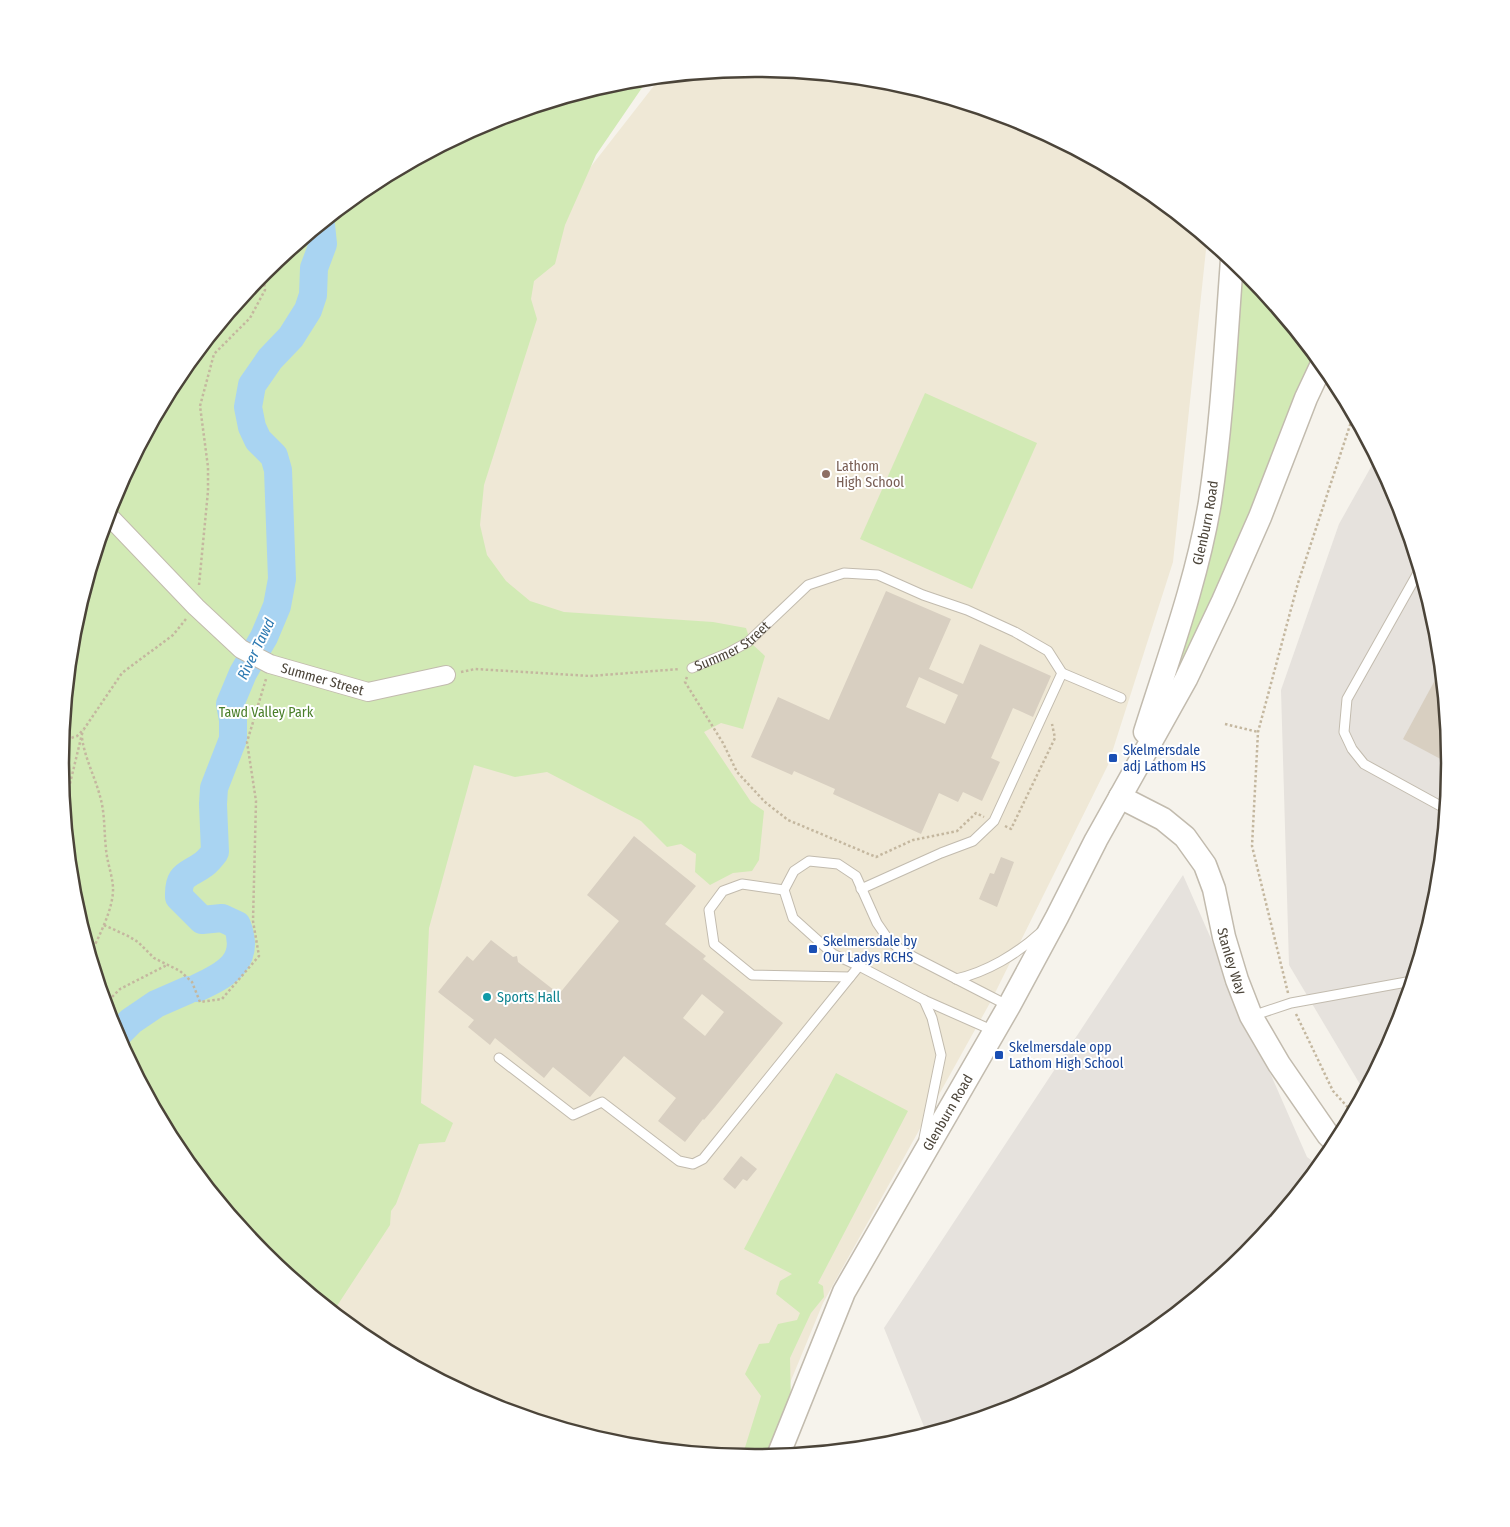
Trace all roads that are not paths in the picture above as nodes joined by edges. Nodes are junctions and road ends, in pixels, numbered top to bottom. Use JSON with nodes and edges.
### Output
{"nodes":[{"id":1,"x":1231,"y":270,"type":"edge"},
{"id":2,"x":1318,"y":372,"type":"edge"},
{"id":3,"x":113,"y":521,"type":"edge"},
{"id":4,"x":1415,"y":577,"type":"edge"},
{"id":5,"x":692,"y":668,"type":"road end"},
{"id":6,"x":1062,"y":673,"type":"junction"},
{"id":7,"x":446,"y":674,"type":"road end"},
{"id":8,"x":1121,"y":698,"type":"dead end"},
{"id":9,"x":1132,"y":776,"type":"junction"},
{"id":10,"x":1120,"y":797,"type":"junction"},
{"id":11,"x":1440,"y":806,"type":"edge"},
{"id":12,"x":861,"y":889,"type":"junction"},
{"id":13,"x":784,"y":890,"type":"junction"},
{"id":14,"x":1057,"y":917,"type":"junction"},
{"id":15,"x":859,"y":966,"type":"junction"},
{"id":16,"x":850,"y":977,"type":"junction"},
{"id":17,"x":956,"y":980,"type":"junction"},
{"id":18,"x":1406,"y":982,"type":"edge"},
{"id":19,"x":924,"y":1000,"type":"junction"},
{"id":20,"x":1009,"y":1006,"type":"junction"},
{"id":21,"x":1251,"y":1016,"type":"junction"},
{"id":22,"x":994,"y":1031,"type":"junction"},
{"id":23,"x":499,"y":1058,"type":"dead end"},
{"id":24,"x":1331,"y":1138,"type":"edge"},
{"id":25,"x":919,"y":1163,"type":"junction"},
{"id":26,"x":781,"y":1449,"type":"edge"}],
"edges":[{"from":1,"to":9,"type":"street","name":"Glenburn Road"},
{"from":2,"to":9,"type":"street","name":"Glenburn Road"},
{"from":3,"to":7,"type":"street","name":"Summer Street"},
{"from":4,"to":11,"type":"lane"},
{"from":5,"to":6,"type":"lane","name":"Summer Street"},
{"from":6,"to":8,"type":"lane"},
{"from":6,"to":12,"type":"lane"},
{"from":9,"to":10,"type":"street","name":"Glenburn Road"},
{"from":10,"to":14,"type":"street","name":"Glenburn Road"},
{"from":10,"to":21,"type":"street","name":"Stanley Way"},
{"from":12,"to":13,"type":"lane"},
{"from":12,"to":17,"type":"lane"},
{"from":13,"to":15,"type":"lane"},
{"from":13,"to":16,"type":"lane"},
{"from":14,"to":17,"type":"lane"},
{"from":14,"to":20,"type":"street","name":"Glenburn Road"},
{"from":15,"to":16,"type":"lane"},
{"from":15,"to":19,"type":"lane"},
{"from":16,"to":23,"type":"lane"},
{"from":17,"to":20,"type":"lane"},
{"from":18,"to":21,"type":"lane"},
{"from":19,"to":22,"type":"lane"},
{"from":19,"to":25,"type":"lane"},
{"from":20,"to":22,"type":"street","name":"Glenburn Road"},
{"from":21,"to":24,"type":"street","name":"Stanley Way"},
{"from":22,"to":25,"type":"street","name":"Glenburn Road"},
{"from":25,"to":26,"type":"street","name":"Glenburn Road"}]}
